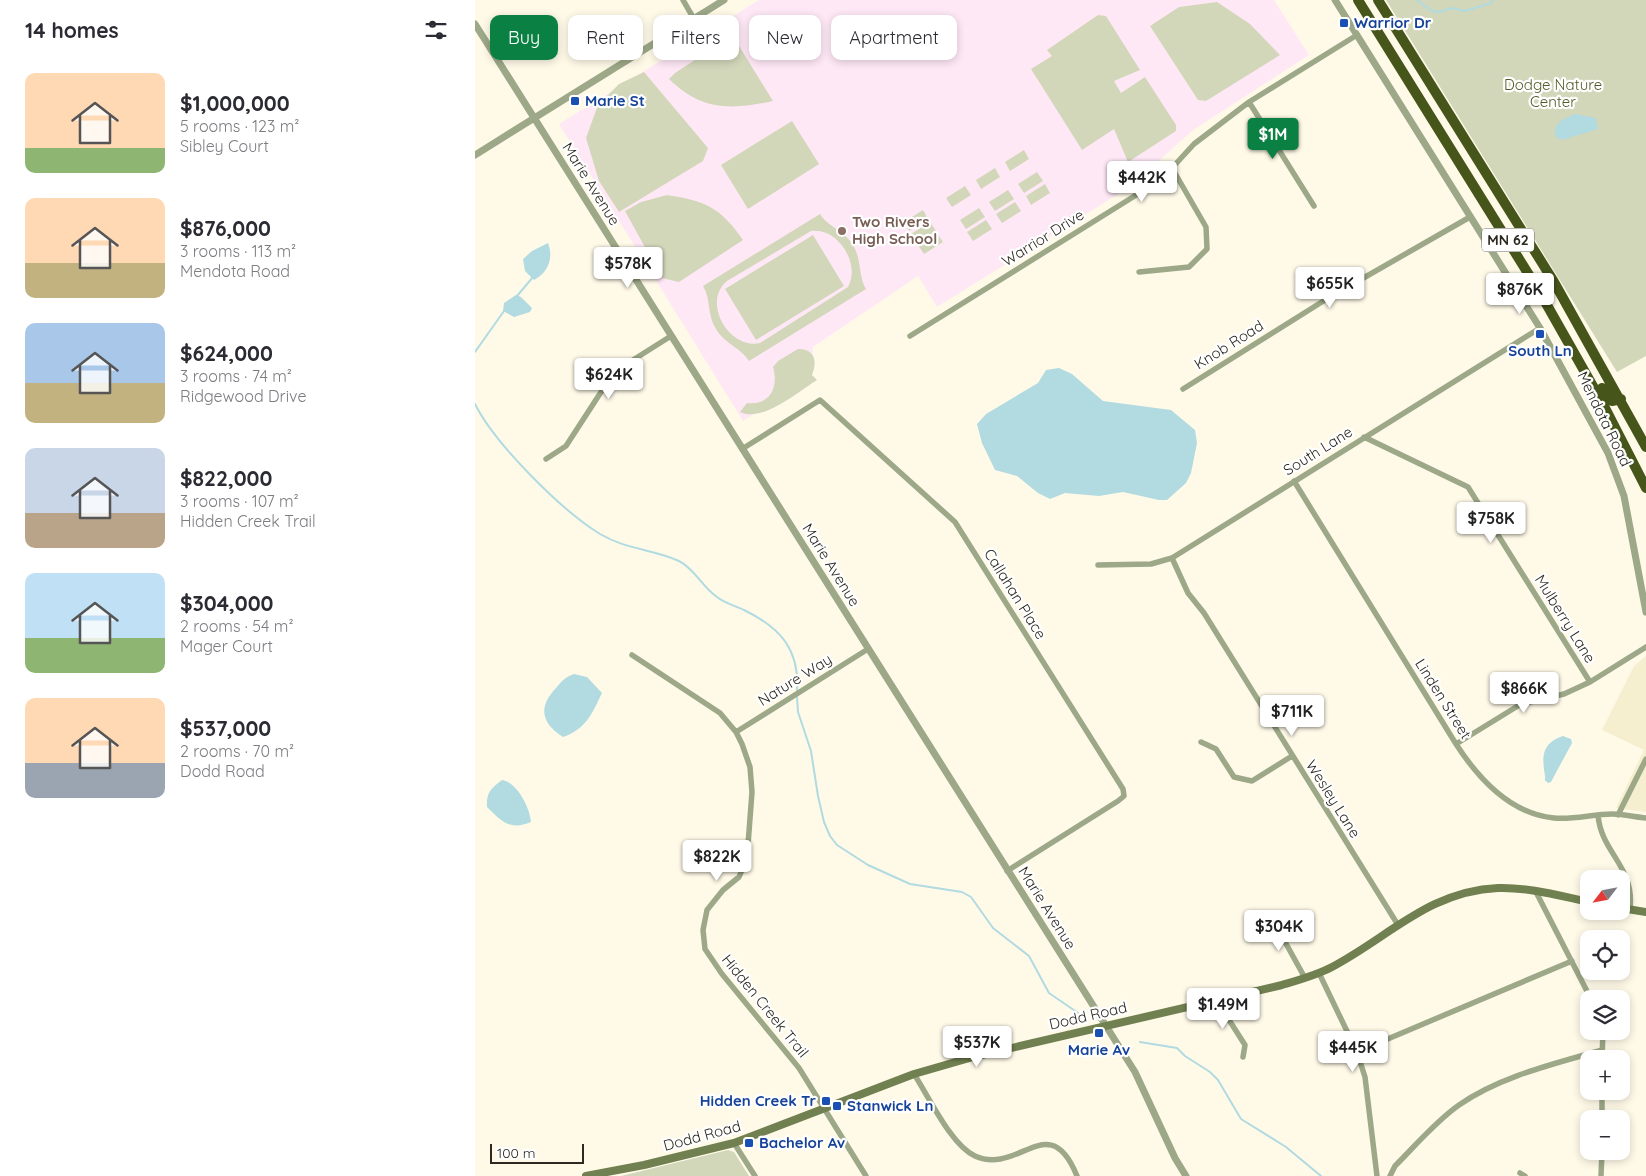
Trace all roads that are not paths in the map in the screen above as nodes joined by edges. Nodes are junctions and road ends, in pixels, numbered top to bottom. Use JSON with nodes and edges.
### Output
{"nodes":[{"id":1,"x":683,"y":0,"type":"edge"},
{"id":2,"x":724,"y":0,"type":"edge"},
{"id":3,"x":1335,"y":0,"type":"edge"},
{"id":4,"x":1358,"y":0,"type":"edge"},
{"id":5,"x":1378,"y":0,"type":"edge"},
{"id":6,"x":692,"y":15,"type":"edge"},
{"id":7,"x":699,"y":15,"type":"edge"},
{"id":8,"x":475,"y":24,"type":"edge"},
{"id":9,"x":1357,"y":35,"type":"junction"},
{"id":10,"x":653,"y":43,"type":"edge"},
{"id":11,"x":1249,"y":102,"type":"junction"},
{"id":12,"x":534,"y":118,"type":"junction"},
{"id":13,"x":475,"y":155,"type":"edge"},
{"id":14,"x":1172,"y":168,"type":"junction"},
{"id":15,"x":1314,"y":206,"type":"dead end"},
{"id":16,"x":1471,"y":216,"type":"junction"},
{"id":17,"x":1139,"y":272,"type":"dead end"},
{"id":18,"x":1558,"y":324,"type":"junction"},
{"id":19,"x":1540,"y":328,"type":"junction"},
{"id":20,"x":671,"y":336,"type":"junction"},
{"id":21,"x":910,"y":336,"type":"dead end"},
{"id":22,"x":1183,"y":389,"type":"dead end"},
{"id":23,"x":1621,"y":399,"type":"junction"},
{"id":24,"x":1365,"y":437,"type":"junction"},
{"id":25,"x":1646,"y":447,"type":"edge"},
{"id":26,"x":742,"y":449,"type":"junction"},
{"id":27,"x":546,"y":459,"type":"dead end"},
{"id":28,"x":1294,"y":481,"type":"junction"},
{"id":29,"x":1646,"y":488,"type":"edge"},
{"id":30,"x":1172,"y":558,"type":"junction"},
{"id":31,"x":1098,"y":565,"type":"dead end"},
{"id":32,"x":1646,"y":612,"type":"edge"},
{"id":33,"x":1646,"y":647,"type":"edge"},
{"id":34,"x":868,"y":649,"type":"junction"},
{"id":35,"x":632,"y":655,"type":"dead end"},
{"id":36,"x":1590,"y":682,"type":"junction"},
{"id":37,"x":736,"y":732,"type":"junction"},
{"id":38,"x":1201,"y":742,"type":"dead end"},
{"id":39,"x":1456,"y":744,"type":"junction"},
{"id":40,"x":1292,"y":756,"type":"junction"},
{"id":41,"x":1646,"y":759,"type":"edge"},
{"id":42,"x":1598,"y":815,"type":"junction"},
{"id":43,"x":1618,"y":815,"type":"junction"},
{"id":44,"x":1646,"y":818,"type":"edge"},
{"id":45,"x":1624,"y":870,"type":"edge"},
{"id":46,"x":1007,"y":871,"type":"junction"},
{"id":47,"x":1536,"y":892,"type":"junction"},
{"id":48,"x":1630,"y":893,"type":"edge"},
{"id":49,"x":1580,"y":900,"type":"edge"},
{"id":50,"x":1630,"y":910,"type":"joint"},
{"id":51,"x":1646,"y":912,"type":"edge"},
{"id":52,"x":1279,"y":920,"type":"dead end"},
{"id":53,"x":1398,"y":925,"type":"junction"},
{"id":54,"x":1572,"y":961,"type":"junction"},
{"id":55,"x":1319,"y":973,"type":"junction"},
{"id":56,"x":1305,"y":978,"type":"junction"},
{"id":57,"x":1586,"y":990,"type":"edge"},
{"id":58,"x":1217,"y":1000,"type":"junction"},
{"id":59,"x":1106,"y":1026,"type":"junction"},
{"id":60,"x":1603,"y":1040,"type":"edge"},
{"id":61,"x":1602,"y":1050,"type":"edge"},
{"id":62,"x":1357,"y":1052,"type":"junction"},
{"id":63,"x":1580,"y":1056,"type":"edge"},
{"id":64,"x":1243,"y":1057,"type":"dead end"},
{"id":65,"x":914,"y":1074,"type":"junction"},
{"id":66,"x":824,"y":1109,"type":"junction"},
{"id":67,"x":734,"y":1143,"type":"junction"},
{"id":68,"x":1602,"y":1160,"type":"edge"},
{"id":69,"x":586,"y":1176,"type":"edge"},
{"id":70,"x":755,"y":1176,"type":"edge"},
{"id":71,"x":866,"y":1176,"type":"edge"},
{"id":72,"x":1077,"y":1176,"type":"edge"},
{"id":73,"x":1186,"y":1176,"type":"edge"},
{"id":74,"x":1377,"y":1176,"type":"edge"},
{"id":75,"x":1390,"y":1176,"type":"edge"},
{"id":76,"x":1601,"y":1176,"type":"edge"}],
"edges":[{"from":1,"to":6,"type":"street"},
{"from":2,"to":7,"type":"street"},
{"from":3,"to":9,"type":"street","name":"Mendota Road"},
{"from":4,"to":18,"type":"highway","number":"MN 62"},
{"from":5,"to":23,"type":"highway","number":"MN 62"},
{"from":8,"to":12,"type":"street","name":"Marie Avenue"},
{"from":9,"to":11,"type":"street","name":"Warrior Drive"},
{"from":9,"to":16,"type":"street","name":"Mendota Road"},
{"from":10,"to":12,"type":"street"},
{"from":11,"to":14,"type":"street","name":"Warrior Drive"},
{"from":11,"to":15,"type":"street"},
{"from":12,"to":13,"type":"street"},
{"from":12,"to":20,"type":"street","name":"Marie Avenue"},
{"from":14,"to":17,"type":"street"},
{"from":14,"to":21,"type":"street","name":"Warrior Drive"},
{"from":16,"to":19,"type":"street","name":"Mendota Road"},
{"from":16,"to":22,"type":"street","name":"Knob Road"},
{"from":18,"to":23,"type":"highway"},
{"from":18,"to":29,"type":"highway","number":"MN 62"},
{"from":19,"to":24,"type":"street","name":"South Lane"},
{"from":19,"to":32,"type":"street","name":"Mendota Road"},
{"from":20,"to":26,"type":"street","name":"Marie Avenue"},
{"from":20,"to":27,"type":"street"},
{"from":23,"to":25,"type":"highway","number":"MN 62"},
{"from":24,"to":28,"type":"street","name":"South Lane"},
{"from":24,"to":36,"type":"street","name":"Mulberry Lane"},
{"from":26,"to":34,"type":"street","name":"Marie Avenue"},
{"from":26,"to":46,"type":"street","name":"Callahan Place"},
{"from":28,"to":30,"type":"street","name":"South Lane"},
{"from":28,"to":39,"type":"street","name":"Linden Street"},
{"from":30,"to":31,"type":"street","name":"South Lane"},
{"from":30,"to":40,"type":"street","name":"Wesley Lane"},
{"from":33,"to":36,"type":"street"},
{"from":34,"to":37,"type":"street","name":"Nature Way"},
{"from":34,"to":46,"type":"street","name":"Marie Avenue"},
{"from":35,"to":37,"type":"street","name":"Hidden Creek Trail"},
{"from":36,"to":39,"type":"street"},
{"from":37,"to":66,"type":"street","name":"Hidden Creek Trail"},
{"from":38,"to":40,"type":"street"},
{"from":39,"to":42,"type":"street","name":"Linden Street"},
{"from":40,"to":53,"type":"street","name":"Wesley Lane"},
{"from":41,"to":43,"type":"street"},
{"from":42,"to":43,"type":"street","name":"Linden Street"},
{"from":42,"to":45,"type":"street"},
{"from":43,"to":44,"type":"street","name":"Linden Street"},
{"from":46,"to":59,"type":"street","name":"Marie Avenue"},
{"from":47,"to":49,"type":"main road","name":"Dodd Road"},
{"from":47,"to":53,"type":"main road","name":"Dodd Road"},
{"from":47,"to":54,"type":"street"},
{"from":48,"to":50,"type":"street"},
{"from":50,"to":51,"type":"main road"},
{"from":52,"to":56,"type":"street"},
{"from":53,"to":55,"type":"main road","name":"Dodd Road"},
{"from":54,"to":57,"type":"street"},
{"from":54,"to":62,"type":"street"},
{"from":55,"to":56,"type":"main road","name":"Dodd Road"},
{"from":55,"to":62,"type":"street"},
{"from":56,"to":58,"type":"main road","name":"Dodd Road"},
{"from":58,"to":59,"type":"main road","name":"Dodd Road"},
{"from":58,"to":64,"type":"street"},
{"from":59,"to":65,"type":"main road","name":"Dodd Road"},
{"from":59,"to":73,"type":"street","name":"Marie Avenue"},
{"from":60,"to":61,"type":"street"},
{"from":62,"to":74,"type":"street"},
{"from":63,"to":75,"type":"street"},
{"from":65,"to":66,"type":"main road","name":"Dodd Road"},
{"from":65,"to":72,"type":"street"},
{"from":66,"to":67,"type":"main road","name":"Dodd Road"},
{"from":66,"to":71,"type":"street","name":"Hidden Creek Trail"},
{"from":67,"to":69,"type":"main road","name":"Dodd Road"},
{"from":67,"to":70,"type":"street"},
{"from":68,"to":76,"type":"street"}]}
